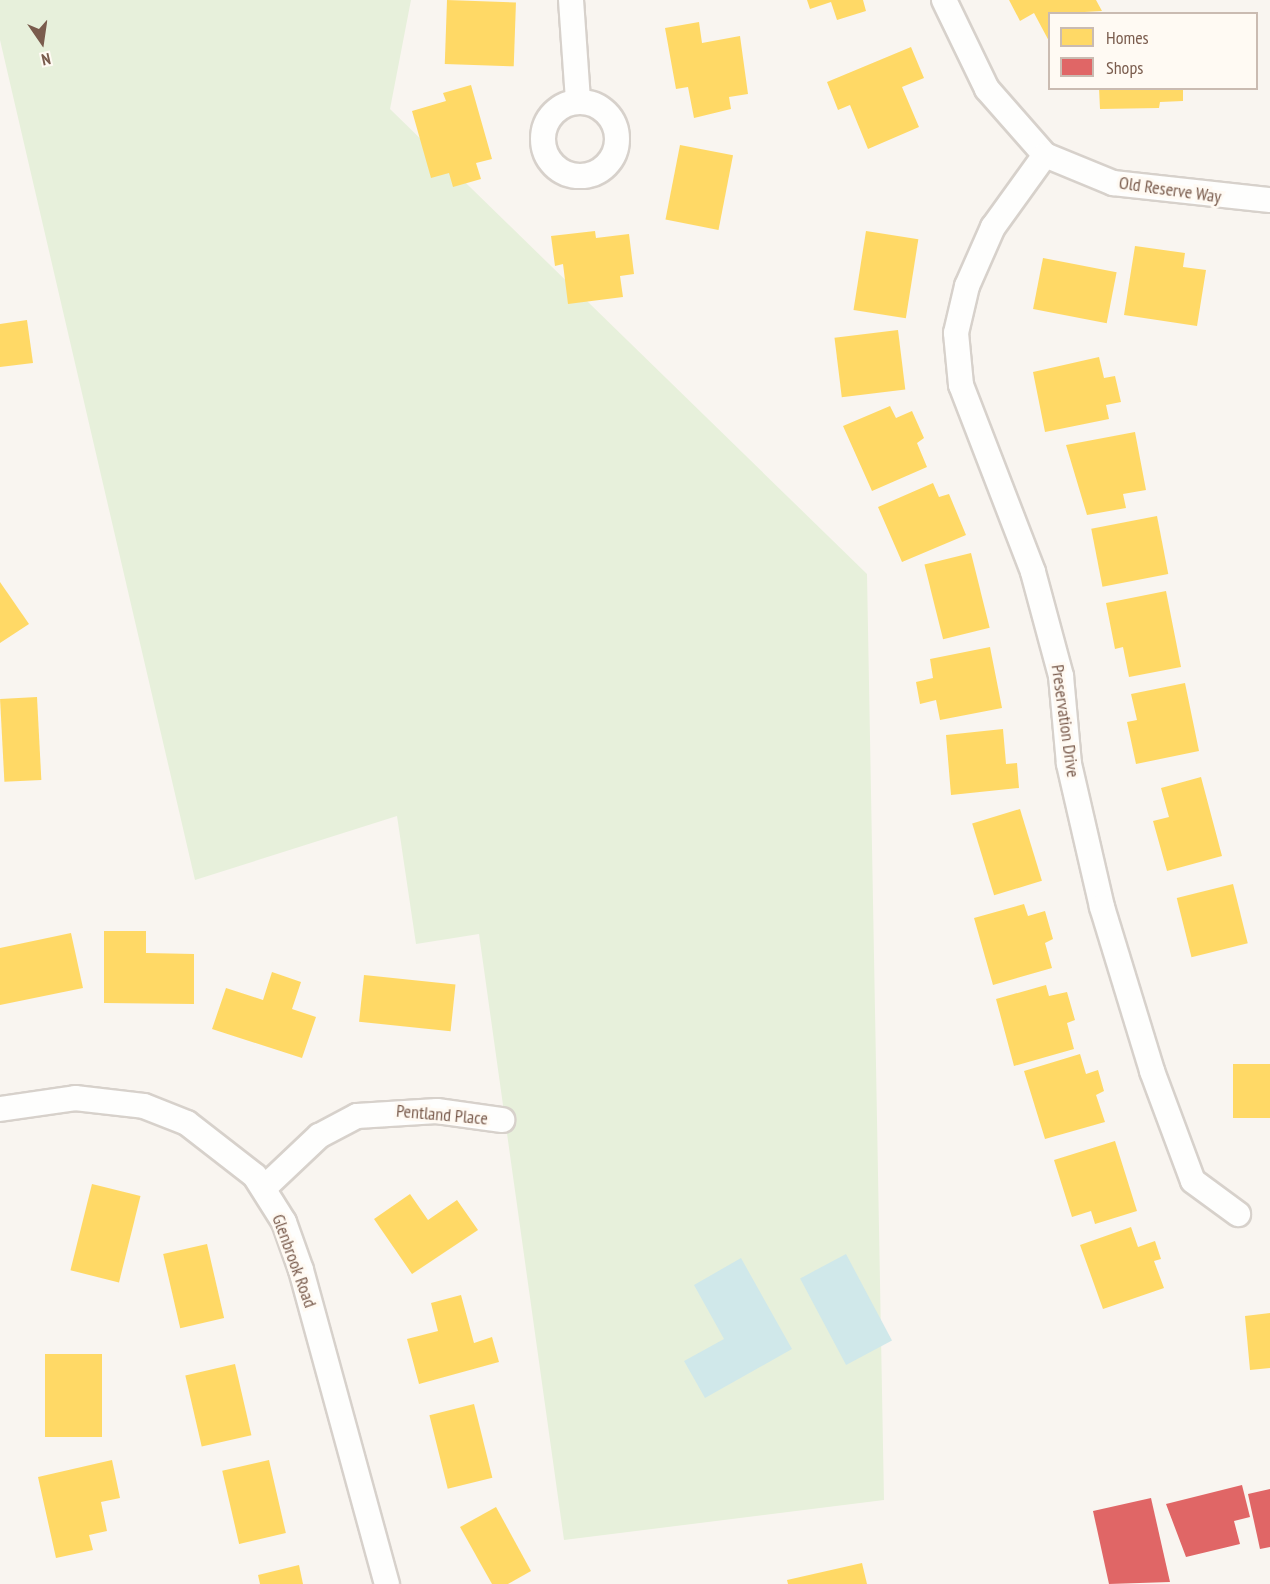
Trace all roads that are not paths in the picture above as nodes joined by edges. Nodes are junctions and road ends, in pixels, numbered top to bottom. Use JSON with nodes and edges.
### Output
{"nodes":[{"id":1,"x":571,"y":0,"type":"edge"},
{"id":2,"x":944,"y":0,"type":"edge"},
{"id":3,"x":578,"y":100,"type":"dead end"},
{"id":4,"x":1044,"y":155,"type":"junction"},
{"id":5,"x":1270,"y":200,"type":"edge"},
{"id":6,"x":0,"y":1109,"type":"edge"},
{"id":7,"x":502,"y":1120,"type":"dead end"},
{"id":8,"x":264,"y":1188,"type":"junction"},
{"id":9,"x":1238,"y":1215,"type":"dead end"},
{"id":10,"x":387,"y":1584,"type":"edge"}],
"edges":[{"from":1,"to":3,"type":"street"},
{"from":2,"to":4,"type":"street","name":"Old Reserve Way"},
{"from":4,"to":5,"type":"street","name":"Old Reserve Way"},
{"from":4,"to":9,"type":"street","name":"Preservation Drive"},
{"from":6,"to":8,"type":"street","name":"Glenbrook Road"},
{"from":7,"to":8,"type":"street","name":"Pentland Place"},
{"from":8,"to":10,"type":"street","name":"Glenbrook Road"}]}
